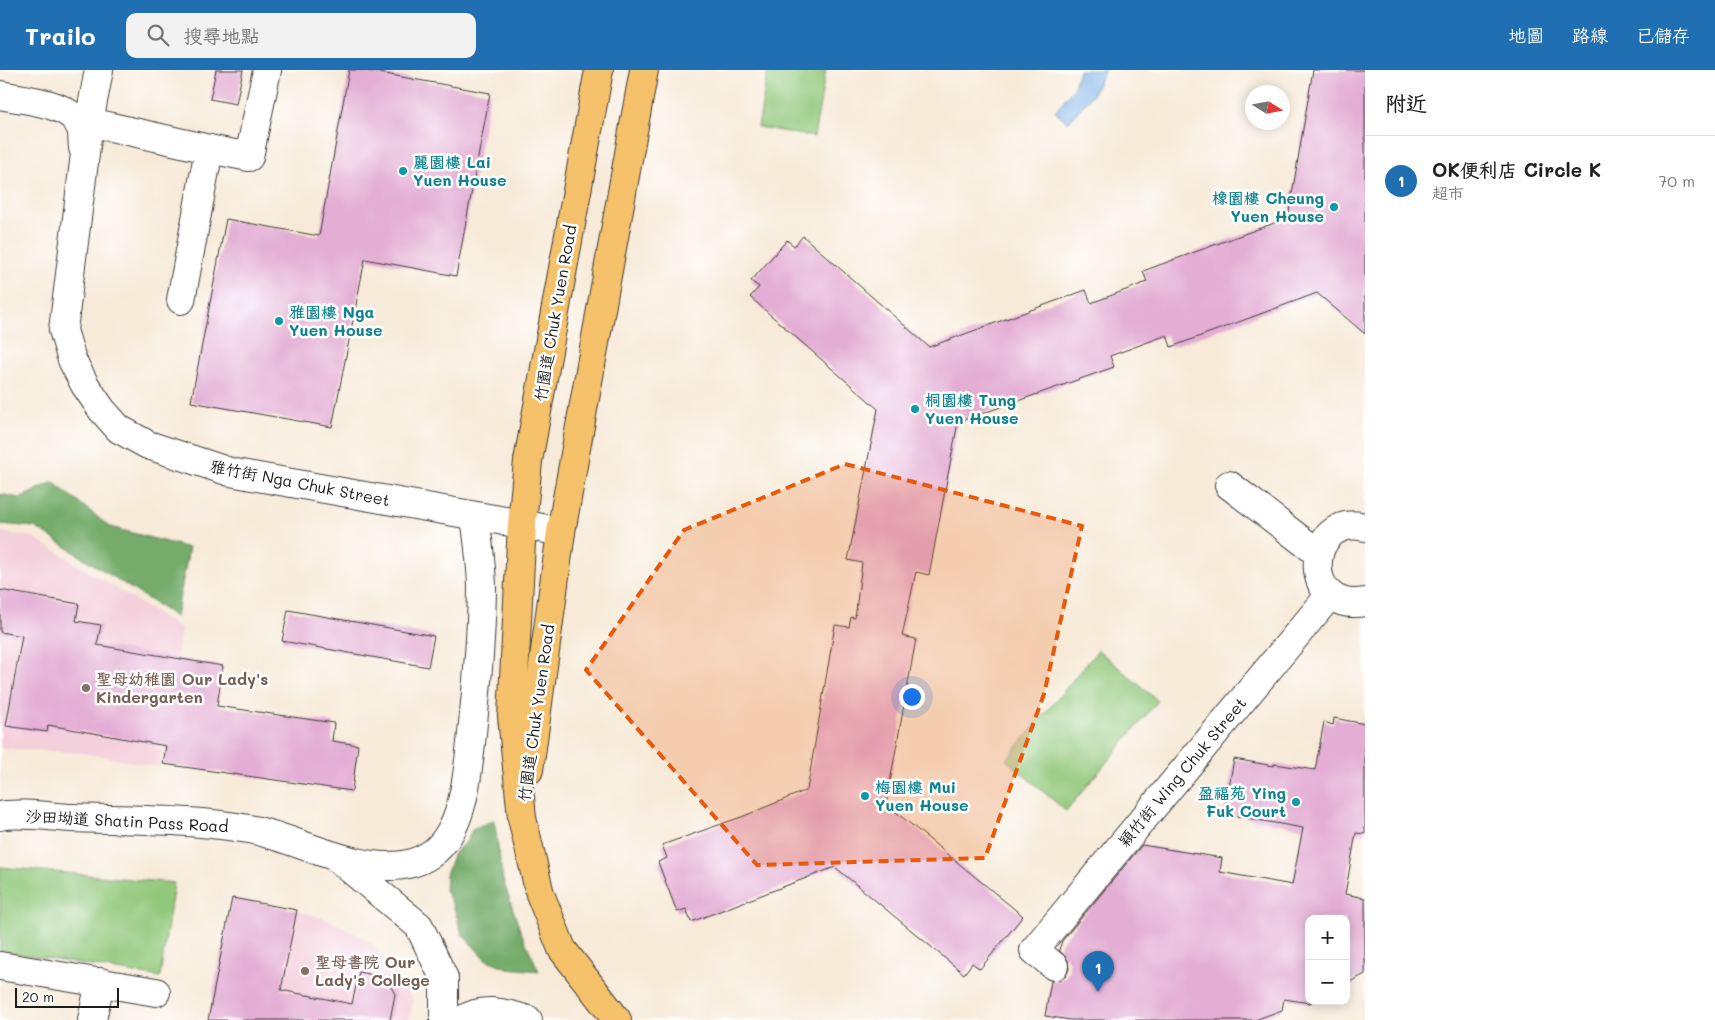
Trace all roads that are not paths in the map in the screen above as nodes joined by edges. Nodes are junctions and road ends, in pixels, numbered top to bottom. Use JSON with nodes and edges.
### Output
{"nodes":[{"id":1,"x":99,"y":70,"type":"edge"},
{"id":2,"x":267,"y":70,"type":"edge"},
{"id":3,"x":598,"y":70,"type":"edge"},
{"id":4,"x":644,"y":70,"type":"edge"},
{"id":5,"x":0,"y":95,"type":"edge"},
{"id":6,"x":90,"y":122,"type":"junction"},
{"id":7,"x":209,"y":149,"type":"junction"},
{"id":8,"x":84,"y":165,"type":"junction"},
{"id":9,"x":181,"y":300,"type":"dead end"},
{"id":10,"x":1230,"y":485,"type":"dead end"},
{"id":11,"x":475,"y":516,"type":"junction"},
{"id":12,"x":522,"y":524,"type":"junction"},
{"id":13,"x":1365,"y":527,"type":"edge"},
{"id":14,"x":561,"y":532,"type":"junction"},
{"id":15,"x":1318,"y":553,"type":"junction"},
{"id":16,"x":1330,"y":595,"type":"junction"},
{"id":17,"x":1365,"y":602,"type":"edge"},
{"id":18,"x":2,"y":815,"type":"edge"},
{"id":19,"x":522,"y":818,"type":"junction"},
{"id":20,"x":335,"y":857,"type":"junction"},
{"id":21,"x":1044,"y":958,"type":"dead end"},
{"id":22,"x":0,"y":966,"type":"edge"},
{"id":23,"x":100,"y":982,"type":"junction"},
{"id":24,"x":156,"y":992,"type":"dead end"},
{"id":25,"x":92,"y":1020,"type":"edge"},
{"id":26,"x":444,"y":1020,"type":"edge"},
{"id":27,"x":462,"y":1020,"type":"edge"},
{"id":28,"x":528,"y":1020,"type":"edge"},
{"id":29,"x":617,"y":1020,"type":"edge"}],
"edges":[{"from":1,"to":6,"type":"street","name":"雅竹街 Nga Chuk Street"},
{"from":2,"to":7,"type":"street"},
{"from":3,"to":12,"type":"main road","name":"竹園道 Chuk Yuen Road"},
{"from":4,"to":14,"type":"main road","name":"竹園道 Chuk Yuen Road"},
{"from":5,"to":8,"type":"street"},
{"from":6,"to":7,"type":"street"},
{"from":6,"to":8,"type":"street","name":"雅竹街 Nga Chuk Street"},
{"from":7,"to":9,"type":"street"},
{"from":8,"to":11,"type":"street","name":"雅竹街 Nga Chuk Street"},
{"from":10,"to":15,"type":"street"},
{"from":11,"to":12,"type":"street","name":"雅竹街 Nga Chuk Street"},
{"from":11,"to":20,"type":"street"},
{"from":12,"to":14,"type":"street","name":"雅竹街 Nga Chuk Street"},
{"from":12,"to":19,"type":"main road","name":"竹園道 Chuk Yuen Road"},
{"from":13,"to":15,"type":"street"},
{"from":14,"to":19,"type":"main road","name":"竹園道 Chuk Yuen Road"},
{"from":15,"to":16,"type":"street"},
{"from":16,"to":17,"type":"street"},
{"from":16,"to":21,"type":"street","name":"穎竹街 Wing Chuk Street"},
{"from":18,"to":20,"type":"street","name":"沙田坳道 Shatin Pass Road"},
{"from":19,"to":29,"type":"main road"},
{"from":20,"to":26,"type":"street"},
{"from":22,"to":23,"type":"street"},
{"from":23,"to":24,"type":"street"},
{"from":23,"to":25,"type":"street"},
{"from":27,"to":28,"type":"street"}]}
